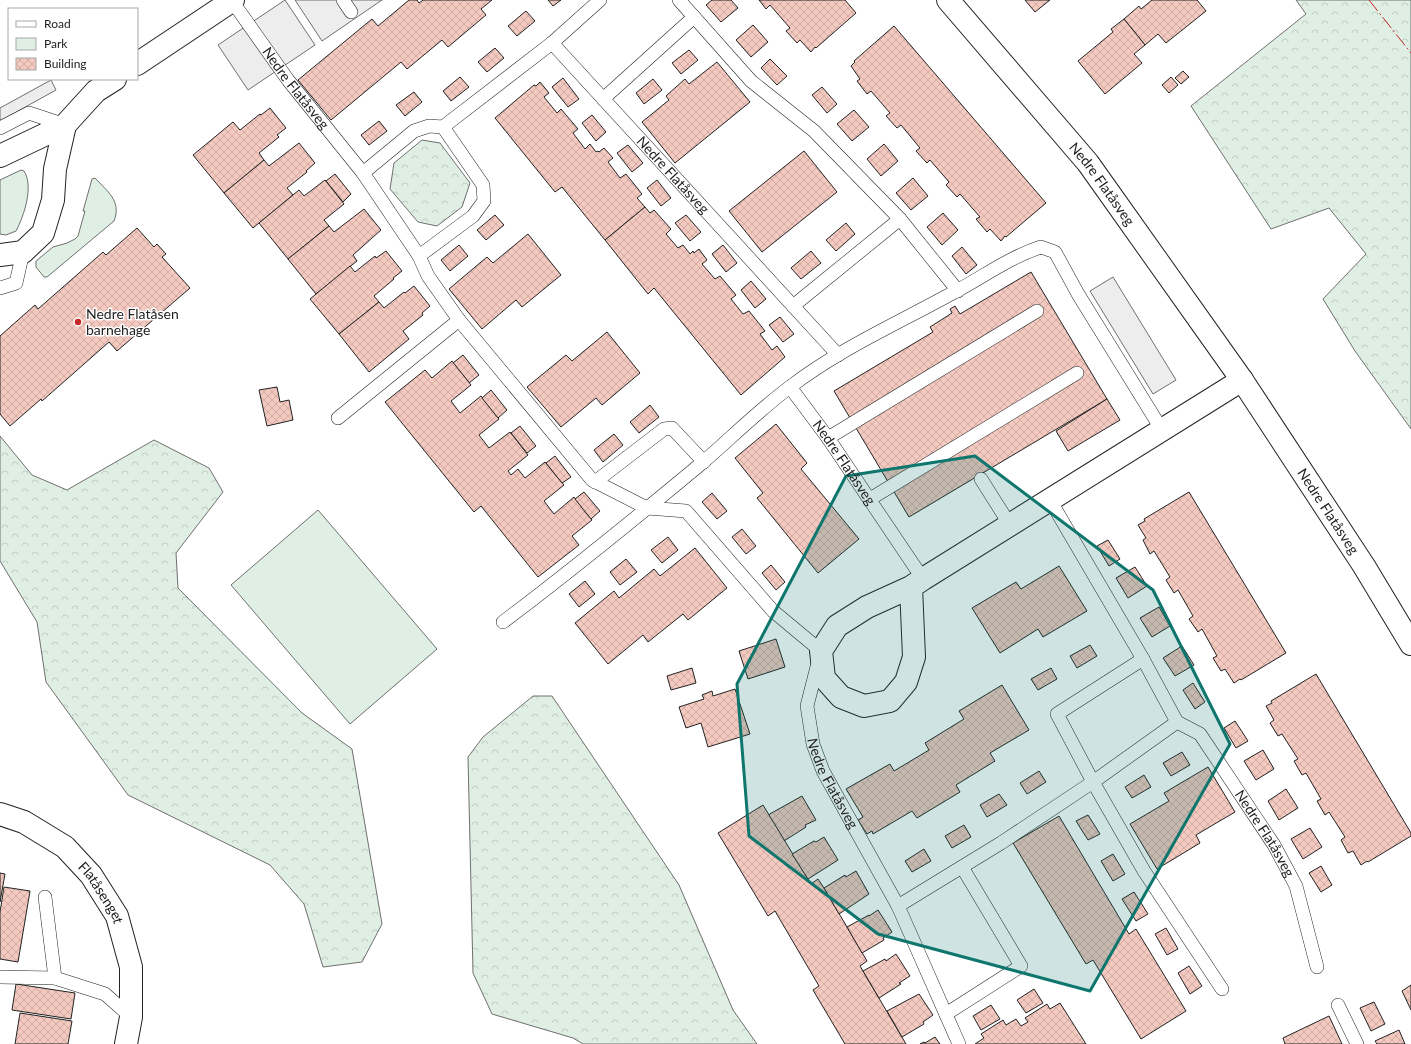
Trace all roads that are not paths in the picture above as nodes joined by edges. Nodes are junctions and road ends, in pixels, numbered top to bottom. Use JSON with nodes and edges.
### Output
{"nodes":[{"id":1,"x":233,"y":0,"type":"edge"},
{"id":2,"x":343,"y":0,"type":"edge"},
{"id":3,"x":600,"y":0,"type":"edge"},
{"id":4,"x":679,"y":0,"type":"edge"},
{"id":5,"x":948,"y":0,"type":"edge"},
{"id":6,"x":351,"y":12,"type":"dead end"},
{"id":7,"x":694,"y":17,"type":"junction"},
{"id":8,"x":552,"y":43,"type":"junction"},
{"id":9,"x":138,"y":63,"type":"edge"},
{"id":10,"x":113,"y":80,"type":"edge"},
{"id":11,"x":603,"y":99,"type":"junction"},
{"id":12,"x":65,"y":125,"type":"junction"},
{"id":13,"x":443,"y":127,"type":"junction"},
{"id":14,"x":0,"y":128,"type":"edge"},
{"id":15,"x":0,"y":156,"type":"edge"},
{"id":16,"x":363,"y":173,"type":"junction"},
{"id":17,"x":900,"y":219,"type":"junction"},
{"id":18,"x":23,"y":252,"type":"junction"},
{"id":19,"x":0,"y":255,"type":"edge"},
{"id":20,"x":419,"y":256,"type":"junction"},
{"id":21,"x":0,"y":288,"type":"edge"},
{"id":22,"x":958,"y":291,"type":"junction"},
{"id":23,"x":793,"y":306,"type":"junction"},
{"id":24,"x":1037,"y":310,"type":"dead end"},
{"id":25,"x":459,"y":320,"type":"junction"},
{"id":26,"x":838,"y":355,"type":"junction"},
{"id":27,"x":1077,"y":373,"type":"dead end"},
{"id":28,"x":1242,"y":380,"type":"junction"},
{"id":29,"x":790,"y":387,"type":"junction"},
{"id":30,"x":338,"y":418,"type":"dead end"},
{"id":31,"x":1162,"y":430,"type":"junction"},
{"id":32,"x":828,"y":438,"type":"junction"},
{"id":33,"x":704,"y":462,"type":"junction"},
{"id":34,"x":981,"y":479,"type":"dead end"},
{"id":35,"x":595,"y":482,"type":"junction"},
{"id":36,"x":870,"y":499,"type":"junction"},
{"id":37,"x":1050,"y":500,"type":"junction"},
{"id":38,"x":647,"y":508,"type":"junction"},
{"id":39,"x":1010,"y":525,"type":"junction"},
{"id":40,"x":917,"y":583,"type":"junction"},
{"id":41,"x":504,"y":622,"type":"dead end"},
{"id":42,"x":1411,"y":644,"type":"edge"},
{"id":43,"x":821,"y":651,"type":"junction"},
{"id":44,"x":1143,"y":659,"type":"junction"},
{"id":45,"x":1177,"y":722,"type":"junction"},
{"id":46,"x":1093,"y":782,"type":"junction"},
{"id":47,"x":0,"y":814,"type":"edge"},
{"id":48,"x":962,"y":867,"type":"junction"},
{"id":49,"x":45,"y":896,"type":"dead end"},
{"id":50,"x":898,"y":906,"type":"junction"},
{"id":51,"x":1317,"y":967,"type":"dead end"},
{"id":52,"x":0,"y":977,"type":"edge"},
{"id":53,"x":55,"y":978,"type":"junction"},
{"id":54,"x":1222,"y":989,"type":"dead end"},
{"id":55,"x":1338,"y":1005,"type":"dead end"},
{"id":56,"x":946,"y":1014,"type":"junction"},
{"id":57,"x":131,"y":1018,"type":"junction"},
{"id":58,"x":126,"y":1044,"type":"edge"},
{"id":59,"x":960,"y":1044,"type":"edge"},
{"id":60,"x":1357,"y":1044,"type":"edge"}],
"edges":[{"from":1,"to":9,"type":"street","name":"Nedre Flatåsveg"},
{"from":1,"to":16,"type":"lane","name":"Nedre Flatåsveg"},
{"from":2,"to":6,"type":"lane"},
{"from":3,"to":8,"type":"lane"},
{"from":4,"to":7,"type":"lane"},
{"from":5,"to":28,"type":"street","name":"Nedre Flatåsveg"},
{"from":7,"to":11,"type":"lane"},
{"from":7,"to":17,"type":"lane"},
{"from":8,"to":11,"type":"lane","name":"Nedre Flatåsveg"},
{"from":8,"to":13,"type":"lane"},
{"from":10,"to":12,"type":"street"},
{"from":11,"to":23,"type":"lane","name":"Nedre Flatåsveg"},
{"from":12,"to":14,"type":"lane"},
{"from":12,"to":15,"type":"street"},
{"from":12,"to":18,"type":"street"},
{"from":13,"to":16,"type":"lane"},
{"from":13,"to":20,"type":"lane"},
{"from":16,"to":20,"type":"lane","name":"Nedre Flatåsveg"},
{"from":17,"to":22,"type":"lane"},
{"from":17,"to":23,"type":"lane"},
{"from":18,"to":19,"type":"street"},
{"from":18,"to":21,"type":"lane"},
{"from":20,"to":25,"type":"lane","name":"Nedre Flatåsveg"},
{"from":22,"to":26,"type":"lane"},
{"from":22,"to":31,"type":"lane"},
{"from":23,"to":26,"type":"lane","name":"Nedre Flatåsveg"},
{"from":24,"to":32,"type":"lane"},
{"from":25,"to":30,"type":"lane"},
{"from":25,"to":35,"type":"lane","name":"Nedre Flatåsveg"},
{"from":26,"to":29,"type":"lane"},
{"from":27,"to":36,"type":"lane"},
{"from":28,"to":31,"type":"street","name":"Nedre Flatåsveg"},
{"from":28,"to":42,"type":"street","name":"Nedre Flatåsveg"},
{"from":29,"to":32,"type":"lane","name":"Nedre Flatåsveg"},
{"from":29,"to":33,"type":"lane"},
{"from":31,"to":37,"type":"street","name":"Nedre Flatåsveg"},
{"from":32,"to":36,"type":"lane","name":"Nedre Flatåsveg"},
{"from":33,"to":35,"type":"lane"},
{"from":33,"to":38,"type":"lane"},
{"from":34,"to":39,"type":"lane"},
{"from":35,"to":38,"type":"lane","name":"Nedre Flatåsveg"},
{"from":36,"to":40,"type":"lane","name":"Nedre Flatåsveg"},
{"from":37,"to":39,"type":"street","name":"Nedre Flatåsveg"},
{"from":37,"to":44,"type":"lane"},
{"from":38,"to":41,"type":"lane"},
{"from":38,"to":43,"type":"lane","name":"Nedre Flatåsveg"},
{"from":39,"to":40,"type":"street","name":"Nedre Flatåsveg"},
{"from":40,"to":43,"type":"street","name":"Nedre Flatåsveg"},
{"from":40,"to":43,"type":"street"},
{"from":43,"to":50,"type":"lane","name":"Nedre Flatåsveg"},
{"from":44,"to":45,"type":"lane"},
{"from":44,"to":46,"type":"lane"},
{"from":45,"to":46,"type":"lane"},
{"from":45,"to":51,"type":"lane","name":"Nedre Flatåsveg"},
{"from":46,"to":48,"type":"lane"},
{"from":46,"to":54,"type":"lane"},
{"from":47,"to":57,"type":"street","name":"Flatåsenget"},
{"from":48,"to":50,"type":"lane"},
{"from":48,"to":56,"type":"lane"},
{"from":49,"to":53,"type":"lane"},
{"from":50,"to":56,"type":"lane","name":"Nedre Flatåsveg"},
{"from":52,"to":53,"type":"lane"},
{"from":53,"to":57,"type":"lane"},
{"from":55,"to":60,"type":"lane"},
{"from":56,"to":59,"type":"lane","name":"Nedre Flatåsveg"},
{"from":57,"to":58,"type":"street","name":"Flatåsenget"}]}
